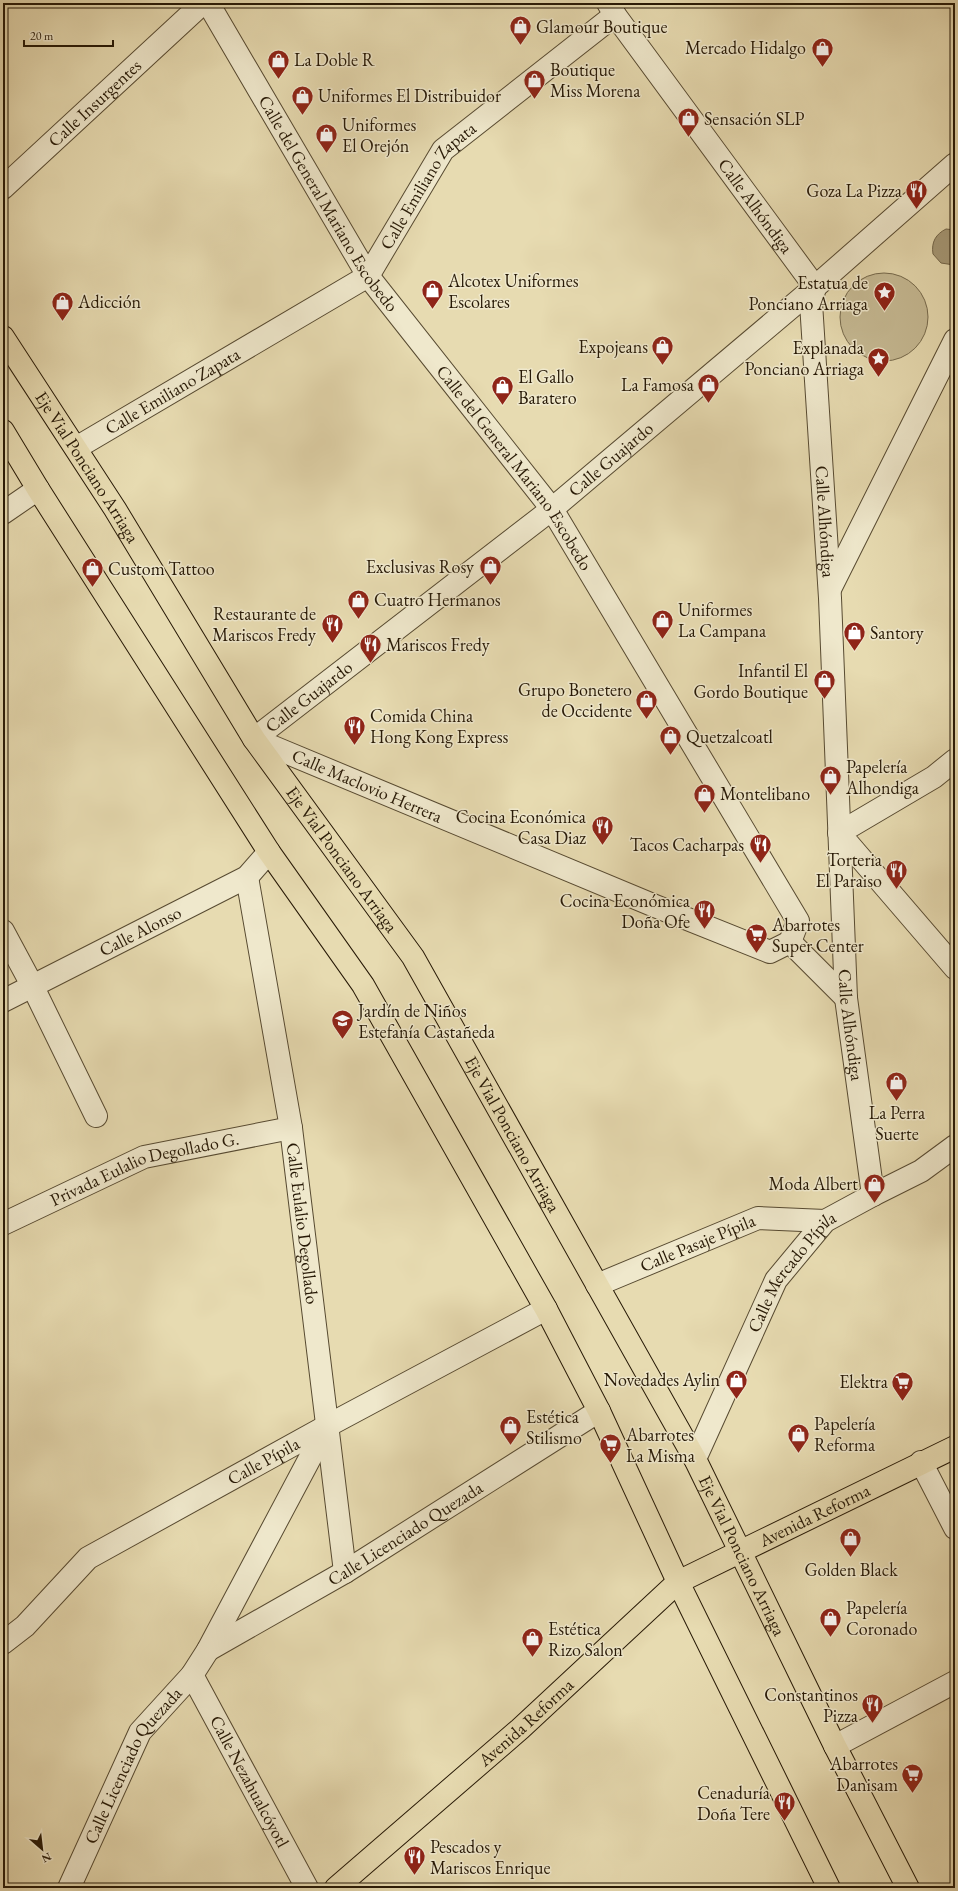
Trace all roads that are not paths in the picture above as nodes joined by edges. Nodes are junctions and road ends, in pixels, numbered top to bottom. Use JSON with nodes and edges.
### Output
{"nodes":[{"id":1,"x":204,"y":3,"type":"edge"},
{"id":2,"x":208,"y":3,"type":"edge"},
{"id":3,"x":612,"y":9,"type":"edge"},
{"id":4,"x":955,"y":164,"type":"edge"},
{"id":5,"x":3,"y":188,"type":"edge"},
{"id":6,"x":368,"y":276,"type":"junction"},
{"id":7,"x":815,"y":287,"type":"junction"},
{"id":8,"x":3,"y":337,"type":"edge"},
{"id":9,"x":955,"y":340,"type":"edge"},
{"id":10,"x":3,"y":431,"type":"edge"},
{"id":11,"x":76,"y":448,"type":"junction"},
{"id":12,"x":38,"y":489,"type":"junction"},
{"id":13,"x":552,"y":509,"type":"junction"},
{"id":14,"x":3,"y":512,"type":"edge"},
{"id":15,"x":829,"y":590,"type":"junction"},
{"id":16,"x":254,"y":739,"type":"junction"},
{"id":17,"x":955,"y":760,"type":"edge"},
{"id":18,"x":839,"y":833,"type":"junction"},
{"id":19,"x":269,"y":852,"type":"junction"},
{"id":20,"x":248,"y":877,"type":"junction"},
{"id":21,"x":3,"y":931,"type":"edge"},
{"id":22,"x":790,"y":942,"type":"junction"},
{"id":23,"x":955,"y":968,"type":"edge"},
{"id":24,"x":32,"y":985,"type":"junction"},
{"id":25,"x":846,"y":998,"type":"junction"},
{"id":26,"x":3,"y":1000,"type":"edge"},
{"id":27,"x":96,"y":1116,"type":"dead end"},
{"id":28,"x":291,"y":1128,"type":"junction"},
{"id":29,"x":955,"y":1146,"type":"edge"},
{"id":30,"x":873,"y":1195,"type":"junction"},
{"id":31,"x":825,"y":1221,"type":"junction"},
{"id":32,"x":3,"y":1224,"type":"edge"},
{"id":33,"x":597,"y":1285,"type":"junction"},
{"id":34,"x":546,"y":1309,"type":"junction"},
{"id":35,"x":599,"y":1411,"type":"junction"},
{"id":36,"x":327,"y":1426,"type":"junction"},
{"id":37,"x":955,"y":1447,"type":"edge"},
{"id":38,"x":695,"y":1459,"type":"junction"},
{"id":39,"x":921,"y":1462,"type":"junction"},
{"id":40,"x":955,"y":1528,"type":"edge"},
{"id":41,"x":740,"y":1553,"type":"junction"},
{"id":42,"x":345,"y":1572,"type":"junction"},
{"id":43,"x":678,"y":1582,"type":"junction"},
{"id":44,"x":3,"y":1643,"type":"edge"},
{"id":45,"x":208,"y":1650,"type":"junction"},
{"id":46,"x":192,"y":1675,"type":"junction"},
{"id":47,"x":955,"y":1682,"type":"edge"},
{"id":48,"x":835,"y":1746,"type":"junction"},
{"id":49,"x":69,"y":1888,"type":"edge"},
{"id":50,"x":307,"y":1888,"type":"edge"},
{"id":51,"x":336,"y":1888,"type":"edge"},
{"id":52,"x":829,"y":1888,"type":"edge"},
{"id":53,"x":908,"y":1888,"type":"edge"}],
"edges":[{"from":1,"to":5,"type":"street","name":"Calle Insurgentes"},
{"from":2,"to":6,"type":"street","name":"Calle del General Mariano Escobedo"},
{"from":3,"to":6,"type":"street","name":"Calle Emiliano Zapata"},
{"from":3,"to":7,"type":"street","name":"Calle Alhóndiga"},
{"from":4,"to":7,"type":"street","name":"Calle Guajardo"},
{"from":6,"to":11,"type":"street","name":"Calle Emiliano Zapata"},
{"from":6,"to":13,"type":"street","name":"Calle del General Mariano Escobedo"},
{"from":7,"to":13,"type":"street","name":"Calle Guajardo"},
{"from":7,"to":15,"type":"street","name":"Calle Alhóndiga"},
{"from":8,"to":11,"type":"main road","name":"Eje Vial Ponciano Arriaga"},
{"from":9,"to":15,"type":"street","name":"Calle Alhóndiga"},
{"from":10,"to":12,"type":"main road"},
{"from":11,"to":16,"type":"main road","name":"Eje Vial Ponciano Arriaga"},
{"from":12,"to":14,"type":"street"},
{"from":12,"to":19,"type":"main road"},
{"from":13,"to":16,"type":"street","name":"Calle Guajardo"},
{"from":13,"to":22,"type":"street","name":"Calle del General Mariano Escobedo"},
{"from":15,"to":18,"type":"street","name":"Calle Alhóndiga"},
{"from":16,"to":22,"type":"street","name":"Calle Maclovio Herrera"},
{"from":16,"to":33,"type":"main road","name":"Eje Vial Ponciano Arriaga"},
{"from":17,"to":18,"type":"street"},
{"from":18,"to":23,"type":"street"},
{"from":18,"to":25,"type":"street","name":"Calle Alhóndiga"},
{"from":19,"to":20,"type":"street","name":"Calle Alonso"},
{"from":19,"to":34,"type":"main road"},
{"from":20,"to":24,"type":"street","name":"Calle Alonso"},
{"from":20,"to":28,"type":"street","name":"Calle Eulalio Degollado"},
{"from":21,"to":24,"type":"street"},
{"from":22,"to":25,"type":"street"},
{"from":24,"to":26,"type":"street","name":"Calle Alonso"},
{"from":24,"to":27,"type":"street"},
{"from":25,"to":30,"type":"street","name":"Calle Alhóndiga"},
{"from":28,"to":32,"type":"street","name":"Privada Eulalio Degollado G."},
{"from":28,"to":36,"type":"street","name":"Calle Eulalio Degollado"},
{"from":29,"to":30,"type":"street","name":"Calle Mercado Pípila"},
{"from":30,"to":31,"type":"street","name":"Calle Mercado Pípila"},
{"from":31,"to":33,"type":"street","name":"Calle Pasaje Pípila"},
{"from":31,"to":38,"type":"street","name":"Calle Mercado Pípila"},
{"from":33,"to":38,"type":"main road","name":"Eje Vial Ponciano Arriaga"},
{"from":34,"to":35,"type":"main road"},
{"from":34,"to":36,"type":"street","name":"Calle Pípila"},
{"from":35,"to":42,"type":"street","name":"Calle Licenciado Quezada"},
{"from":35,"to":43,"type":"main road"},
{"from":36,"to":42,"type":"street","name":"Calle Eulalio Degollado"},
{"from":36,"to":44,"type":"street","name":"Calle Pípila"},
{"from":36,"to":45,"type":"street","name":"Calle Licenciado Quezada"},
{"from":37,"to":39,"type":"main road","name":"Avenida Reforma"},
{"from":38,"to":41,"type":"main road","name":"Eje Vial Ponciano Arriaga"},
{"from":39,"to":40,"type":"street"},
{"from":39,"to":41,"type":"main road","name":"Avenida Reforma"},
{"from":41,"to":43,"type":"main road","name":"Avenida Reforma"},
{"from":41,"to":48,"type":"main road","name":"Eje Vial Ponciano Arriaga"},
{"from":42,"to":45,"type":"street","name":"Calle Licenciado Quezada"},
{"from":43,"to":51,"type":"main road","name":"Avenida Reforma"},
{"from":43,"to":52,"type":"main road"},
{"from":45,"to":46,"type":"street","name":"Calle Licenciado Quezada"},
{"from":46,"to":49,"type":"street","name":"Calle Licenciado Quezada"},
{"from":46,"to":50,"type":"street","name":"Calle Nezahualcóyotl"},
{"from":47,"to":48,"type":"street"},
{"from":48,"to":53,"type":"main road","name":"Eje Vial Ponciano Arriaga"}]}
